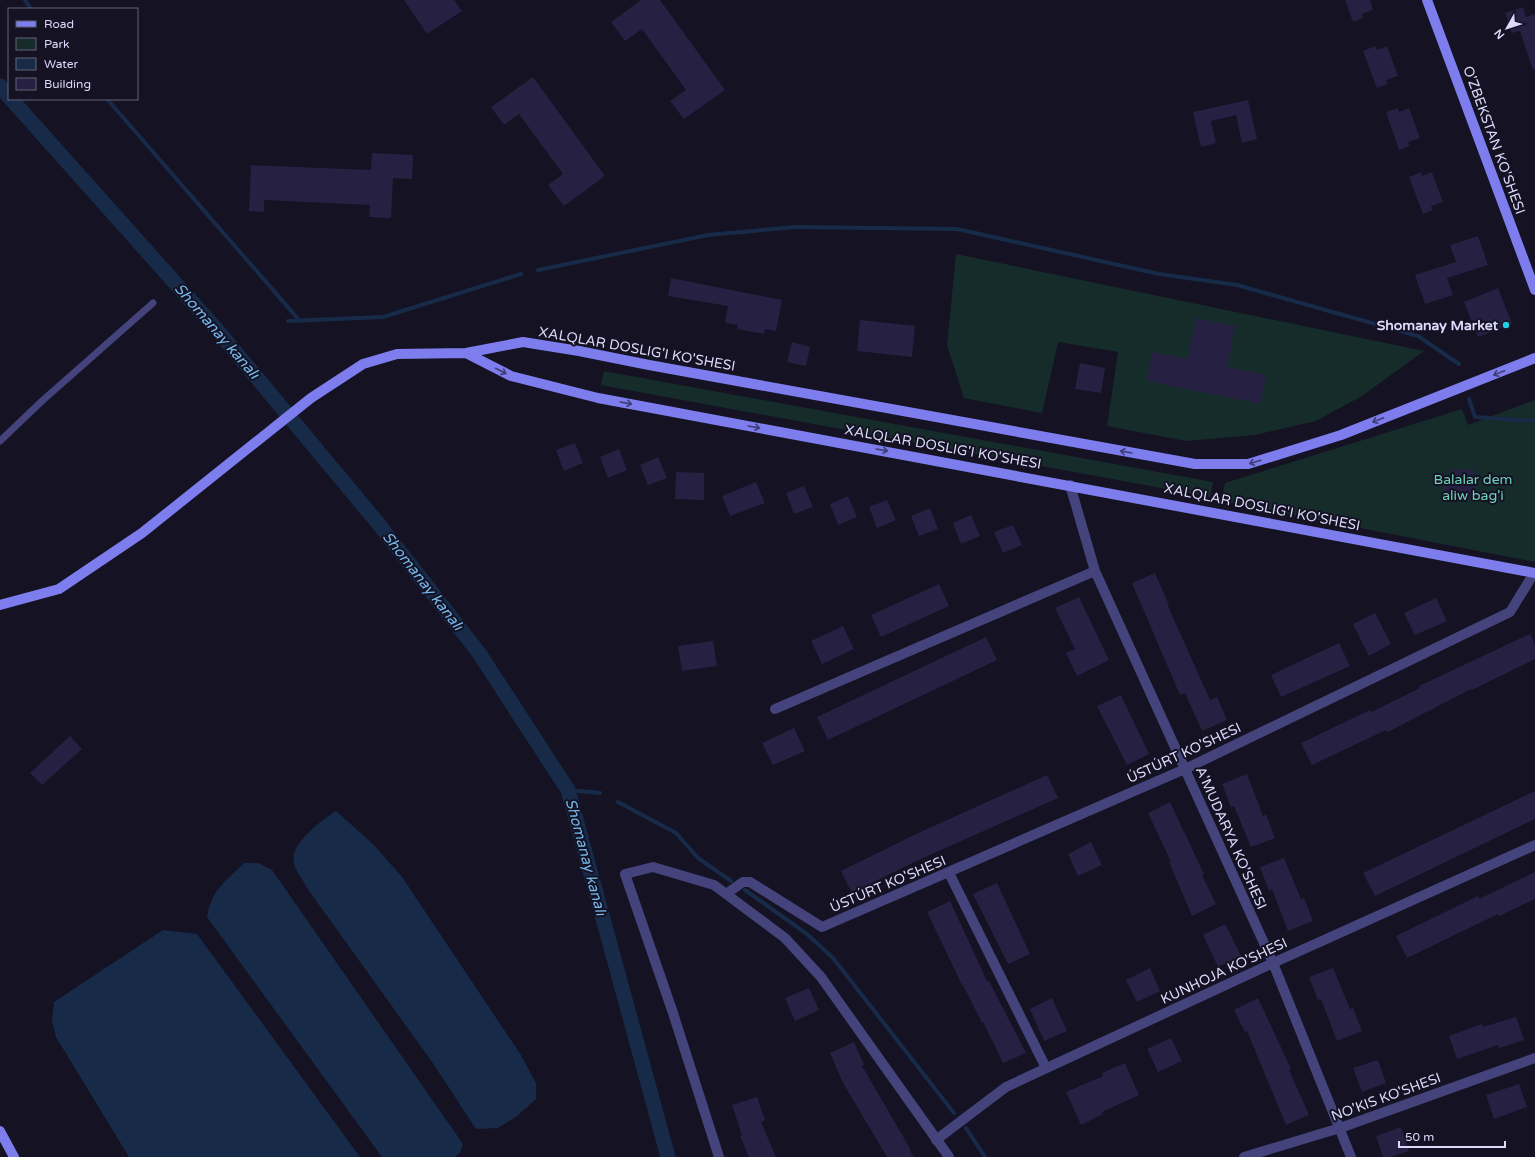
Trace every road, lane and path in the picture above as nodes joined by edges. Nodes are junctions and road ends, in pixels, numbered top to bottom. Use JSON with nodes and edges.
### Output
{"nodes":[{"id":1,"x":1427,"y":0,"type":"edge"},
{"id":2,"x":1535,"y":290,"type":"edge"},
{"id":3,"x":153,"y":303,"type":"dead end"},
{"id":4,"x":466,"y":353,"type":"junction"},
{"id":5,"x":1535,"y":358,"type":"edge"},
{"id":6,"x":0,"y":441,"type":"edge"},
{"id":7,"x":1070,"y":485,"type":"junction"},
{"id":8,"x":1095,"y":571,"type":"junction"},
{"id":9,"x":1535,"y":573,"type":"edge"},
{"id":10,"x":0,"y":605,"type":"edge"},
{"id":11,"x":775,"y":709,"type":"dead end"},
{"id":12,"x":1185,"y":769,"type":"junction"},
{"id":13,"x":1535,"y":845,"type":"edge"},
{"id":14,"x":949,"y":873,"type":"junction"},
{"id":15,"x":726,"y":894,"type":"junction"},
{"id":16,"x":1273,"y":963,"type":"junction"},
{"id":17,"x":1535,"y":1058,"type":"edge"},
{"id":18,"x":1046,"y":1068,"type":"junction"},
{"id":19,"x":1340,"y":1128,"type":"junction"},
{"id":20,"x":0,"y":1131,"type":"edge"},
{"id":21,"x":936,"y":1140,"type":"junction"},
{"id":22,"x":14,"y":1157,"type":"edge"},
{"id":23,"x":719,"y":1157,"type":"edge"},
{"id":24,"x":949,"y":1157,"type":"edge"},
{"id":25,"x":1244,"y":1157,"type":"edge"},
{"id":26,"x":1351,"y":1157,"type":"edge"}],
"edges":[{"from":1,"to":2,"type":"main road","name":"O'ZBEKSTAN KO'SHESI"},
{"from":3,"to":6,"type":"lane"},
{"from":5,"to":4,"type":"main road","name":"XALQLAR DOSLIG'I KO'SHESI","one_way":true},
{"from":4,"to":7,"type":"main road","name":"XALQLAR DOSLIG'I KO'SHESI","one_way":true},
{"from":4,"to":10,"type":"main road"},
{"from":7,"to":8,"type":"street","name":"A'MUDARYA KO'SHESI"},
{"from":7,"to":9,"type":"main road","name":"XALQLAR DOSLIG'I KO'SHESI"},
{"from":8,"to":11,"type":"street"},
{"from":8,"to":12,"type":"street","name":"A'MUDARYA KO'SHESI"},
{"from":9,"to":12,"type":"street","name":"ÚSTÚRT KO'SHESI"},
{"from":12,"to":14,"type":"street","name":"ÚSTÚRT KO'SHESI"},
{"from":12,"to":16,"type":"street","name":"A'MUDARYA KO'SHESI"},
{"from":13,"to":16,"type":"street","name":"KUNHOJA KO'SHESI"},
{"from":14,"to":15,"type":"street","name":"ÚSTÚRT KO'SHESI"},
{"from":14,"to":18,"type":"street"},
{"from":15,"to":21,"type":"street"},
{"from":15,"to":23,"type":"street"},
{"from":16,"to":18,"type":"street","name":"KUNHOJA KO'SHESI"},
{"from":16,"to":19,"type":"street","name":"A'MUDARYA KO'SHESI"},
{"from":17,"to":19,"type":"street","name":"NO'KIS KO'SHESI"},
{"from":18,"to":21,"type":"street","name":"KUNHOJA KO'SHESI"},
{"from":19,"to":25,"type":"street","name":"NO'KIS KO'SHESI"},
{"from":19,"to":26,"type":"street","name":"A'MUDARYA KO'SHESI"},
{"from":20,"to":22,"type":"main road"},
{"from":21,"to":24,"type":"street"}]}
